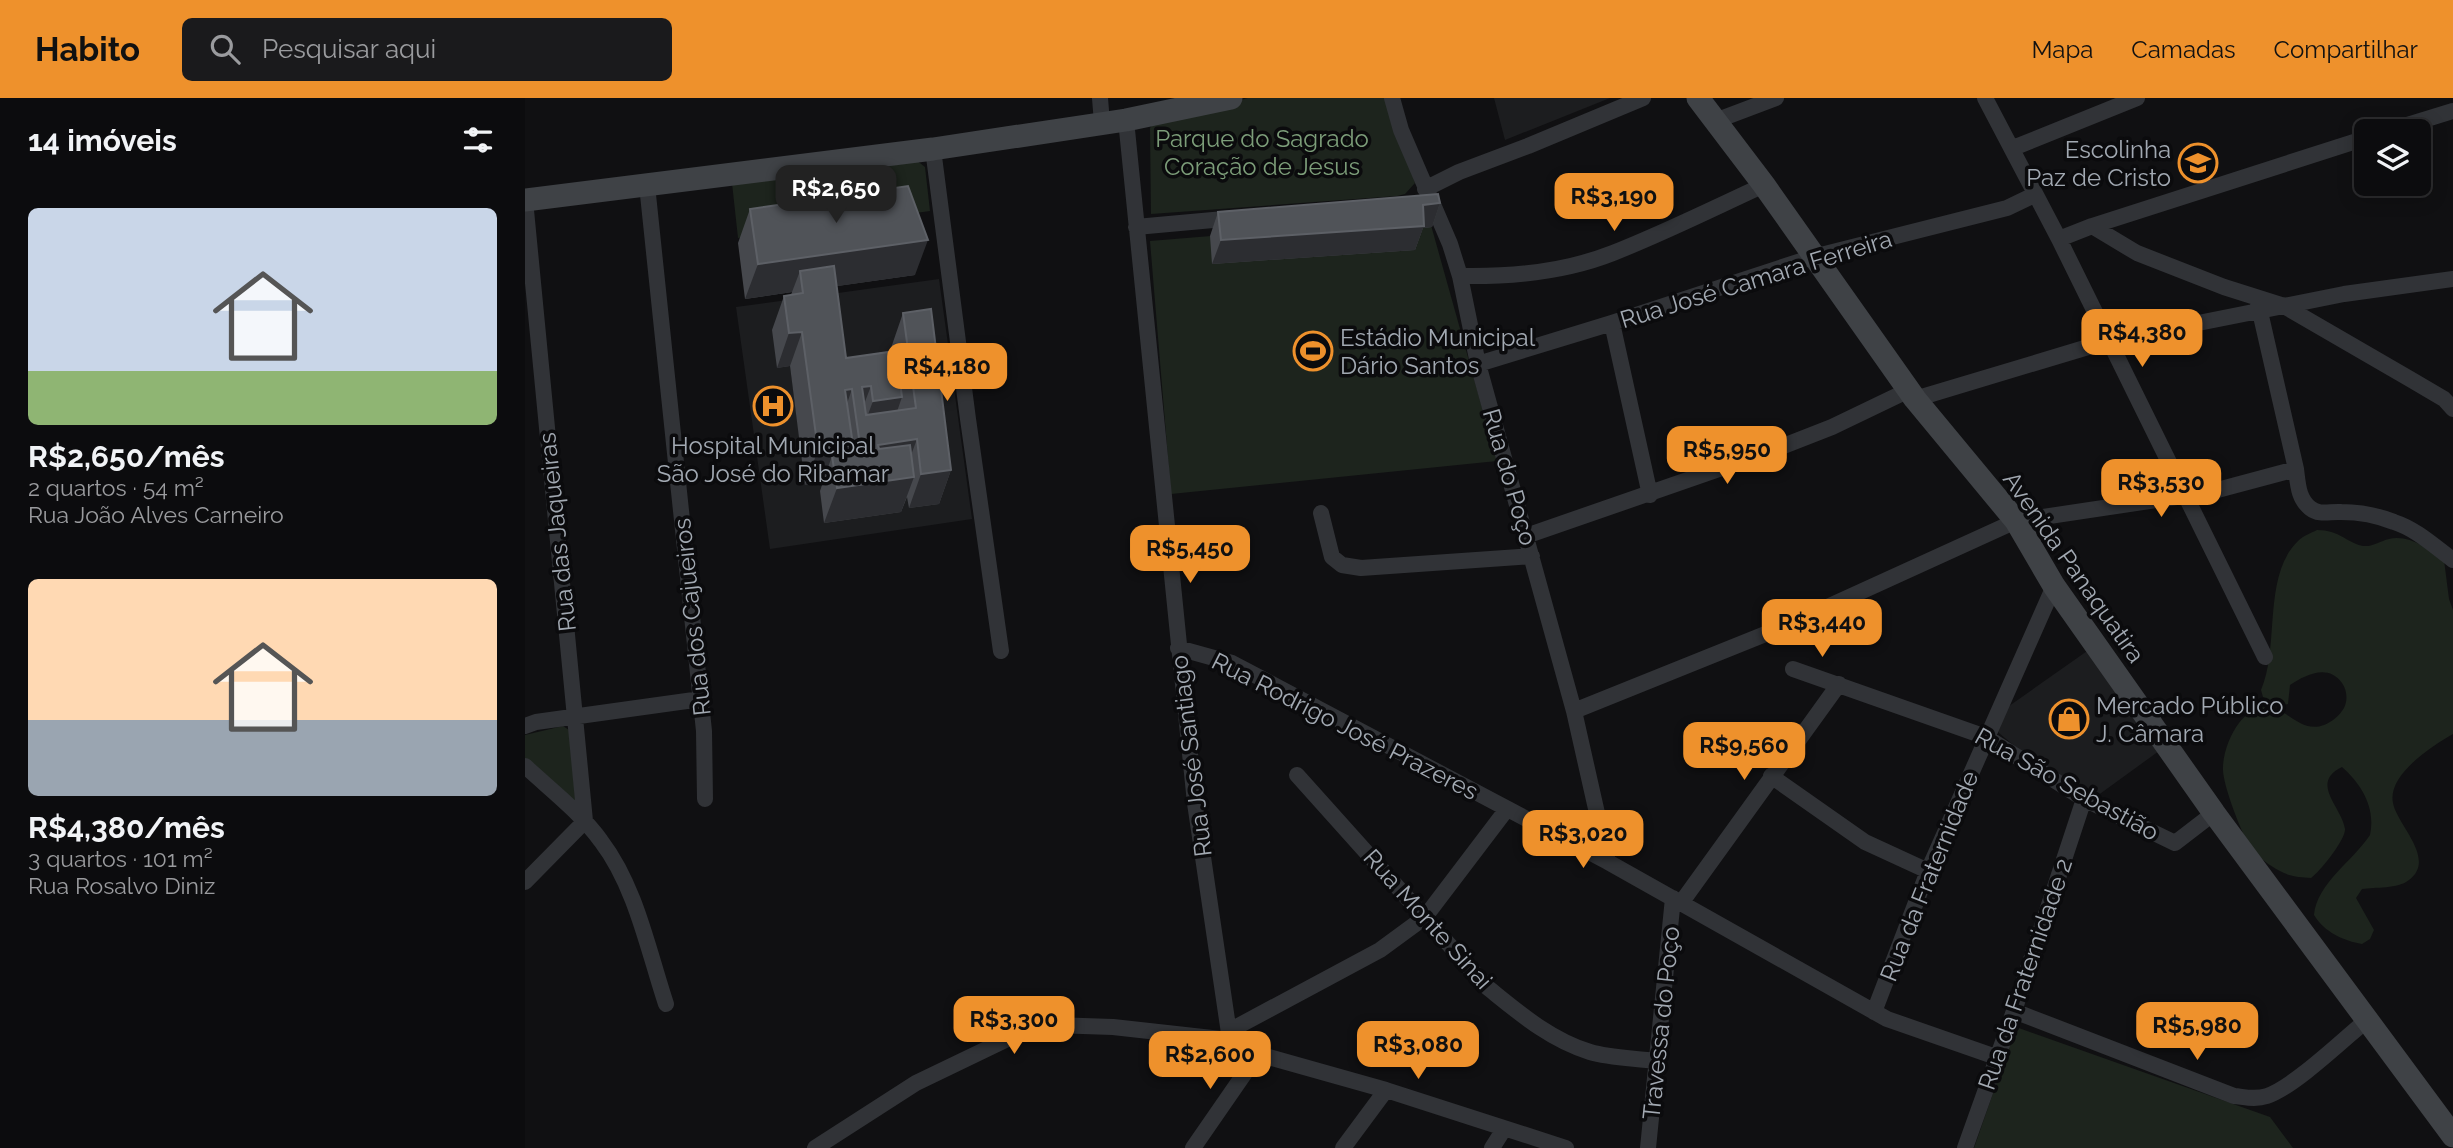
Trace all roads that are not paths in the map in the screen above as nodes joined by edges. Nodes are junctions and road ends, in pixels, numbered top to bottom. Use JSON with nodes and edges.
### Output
{"nodes":[{"id":1,"x":1100,"y":98,"type":"edge"},
{"id":2,"x":1392,"y":98,"type":"edge"},
{"id":3,"x":1643,"y":98,"type":"edge"},
{"id":4,"x":1698,"y":98,"type":"edge"},
{"id":5,"x":1776,"y":98,"type":"edge"},
{"id":6,"x":1985,"y":98,"type":"edge"},
{"id":7,"x":2137,"y":98,"type":"edge"},
{"id":8,"x":1221,"y":99,"type":"edge"},
{"id":9,"x":2453,"y":111,"type":"edge"},
{"id":10,"x":2427,"y":119,"type":"edge"},
{"id":11,"x":1126,"y":120,"type":"junction"},
{"id":12,"x":1715,"y":121,"type":"junction"},
{"id":13,"x":1102,"y":122,"type":"junction"},
{"id":14,"x":2354,"y":142,"type":"edge"},
{"id":15,"x":2013,"y":148,"type":"junction"},
{"id":16,"x":933,"y":149,"type":"junction"},
{"id":17,"x":647,"y":185,"type":"junction"},
{"id":18,"x":1764,"y":185,"type":"junction"},
{"id":19,"x":2034,"y":195,"type":"junction"},
{"id":20,"x":1424,"y":197,"type":"junction"},
{"id":21,"x":525,"y":200,"type":"edge"},
{"id":22,"x":1257,"y":216,"type":"edge"},
{"id":23,"x":2092,"y":226,"type":"junction"},
{"id":24,"x":1136,"y":227,"type":"junction"},
{"id":25,"x":2059,"y":239,"type":"junction"},
{"id":26,"x":1813,"y":257,"type":"junction"},
{"id":27,"x":1459,"y":276,"type":"junction"},
{"id":28,"x":2453,"y":279,"type":"edge"},
{"id":29,"x":2259,"y":305,"type":"junction"},
{"id":30,"x":2284,"y":306,"type":"junction"},
{"id":31,"x":1612,"y":323,"type":"junction"},
{"id":32,"x":2108,"y":341,"type":"junction"},
{"id":33,"x":1478,"y":364,"type":"junction"},
{"id":34,"x":1912,"y":395,"type":"junction"},
{"id":35,"x":2450,"y":402,"type":"edge"},
{"id":36,"x":2297,"y":469,"type":"junction"},
{"id":37,"x":1650,"y":495,"type":"junction"},
{"id":38,"x":2186,"y":497,"type":"junction"},
{"id":39,"x":1321,"y":513,"type":"dead end"},
{"id":40,"x":2016,"y":522,"type":"junction"},
{"id":41,"x":1527,"y":536,"type":"junction"},
{"id":42,"x":1532,"y":556,"type":"junction"},
{"id":43,"x":2453,"y":560,"type":"edge"},
{"id":44,"x":2054,"y":586,"type":"junction"},
{"id":45,"x":1178,"y":648,"type":"junction"},
{"id":46,"x":1001,"y":650,"type":"dead end"},
{"id":47,"x":2265,"y":657,"type":"dead end"},
{"id":48,"x":1793,"y":668,"type":"dead end"},
{"id":49,"x":1839,"y":684,"type":"junction"},
{"id":50,"x":701,"y":699,"type":"junction"},
{"id":51,"x":1574,"y":711,"type":"junction"},
{"id":52,"x":575,"y":716,"type":"junction"},
{"id":53,"x":525,"y":726,"type":"edge"},
{"id":54,"x":1986,"y":737,"type":"junction"},
{"id":55,"x":525,"y":766,"type":"edge"},
{"id":56,"x":1297,"y":775,"type":"dead end"},
{"id":57,"x":1771,"y":776,"type":"junction"},
{"id":58,"x":705,"y":799,"type":"dead end"},
{"id":59,"x":2084,"y":799,"type":"junction"},
{"id":60,"x":1507,"y":809,"type":"junction"},
{"id":61,"x":2214,"y":813,"type":"junction"},
{"id":62,"x":585,"y":821,"type":"junction"},
{"id":63,"x":1608,"y":862,"type":"junction"},
{"id":64,"x":1928,"y":871,"type":"junction"},
{"id":65,"x":525,"y":882,"type":"edge"},
{"id":66,"x":1677,"y":900,"type":"junction"},
{"id":67,"x":1425,"y":917,"type":"junction"},
{"id":68,"x":666,"y":1004,"type":"dead end"},
{"id":69,"x":2014,"y":1011,"type":"junction"},
{"id":70,"x":1874,"y":1012,"type":"junction"},
{"id":71,"x":2368,"y":1019,"type":"junction"},
{"id":72,"x":1229,"y":1035,"type":"junction"},
{"id":73,"x":1258,"y":1054,"type":"junction"},
{"id":74,"x":1996,"y":1057,"type":"junction"},
{"id":75,"x":1655,"y":1060,"type":"junction"},
{"id":76,"x":1386,"y":1090,"type":"junction"},
{"id":77,"x":1504,"y":1129,"type":"junction"},
{"id":78,"x":2453,"y":1136,"type":"edge"},
{"id":79,"x":815,"y":1148,"type":"edge"},
{"id":80,"x":1193,"y":1148,"type":"edge"},
{"id":81,"x":1343,"y":1148,"type":"edge"},
{"id":82,"x":1492,"y":1148,"type":"edge"},
{"id":83,"x":1566,"y":1148,"type":"edge"},
{"id":84,"x":1648,"y":1148,"type":"edge"},
{"id":85,"x":1965,"y":1148,"type":"edge"}],
"edges":[{"from":1,"to":13,"type":"street"},
{"from":2,"to":20,"type":"street","name":"Rua do Poço"},
{"from":3,"to":20,"type":"street"},
{"from":4,"to":12,"type":"main road","name":"Avenida Panaquatira"},
{"from":5,"to":12,"type":"street"},
{"from":6,"to":15,"type":"street"},
{"from":7,"to":15,"type":"street"},
{"from":8,"to":11,"type":"main road"},
{"from":9,"to":10,"type":"street"},
{"from":11,"to":13,"type":"main road"},
{"from":11,"to":24,"type":"street","name":"Rua José Santiago"},
{"from":12,"to":18,"type":"main road","name":"Avenida Panaquatira"},
{"from":13,"to":16,"type":"main road"},
{"from":14,"to":23,"type":"street"},
{"from":15,"to":19,"type":"street"},
{"from":16,"to":17,"type":"main road"},
{"from":16,"to":46,"type":"street"},
{"from":17,"to":21,"type":"main road"},
{"from":17,"to":50,"type":"street","name":"Rua dos Cajueiros"},
{"from":18,"to":26,"type":"main road","name":"Avenida Panaquatira"},
{"from":18,"to":27,"type":"street"},
{"from":19,"to":25,"type":"street"},
{"from":19,"to":26,"type":"street","name":"Rua José Camara Ferreira"},
{"from":20,"to":27,"type":"street","name":"Rua do Poço"},
{"from":21,"to":52,"type":"street","name":"Rua das Jaqueiras"},
{"from":22,"to":24,"type":"street"},
{"from":23,"to":25,"type":"street"},
{"from":23,"to":29,"type":"street"},
{"from":24,"to":45,"type":"street","name":"Rua José Santiago"},
{"from":25,"to":32,"type":"street"},
{"from":26,"to":31,"type":"street","name":"Rua José Camara Ferreira"},
{"from":26,"to":34,"type":"main road","name":"Avenida Panaquatira"},
{"from":27,"to":33,"type":"street","name":"Rua do Poço"},
{"from":28,"to":30,"type":"street"},
{"from":29,"to":30,"type":"street"},
{"from":29,"to":32,"type":"street"},
{"from":29,"to":36,"type":"street"},
{"from":30,"to":35,"type":"street"},
{"from":31,"to":33,"type":"street","name":"Rua José Camara Ferreira"},
{"from":31,"to":37,"type":"street"},
{"from":32,"to":34,"type":"street"},
{"from":32,"to":38,"type":"street"},
{"from":33,"to":41,"type":"street","name":"Rua do Poço"},
{"from":34,"to":37,"type":"street"},
{"from":34,"to":40,"type":"main road","name":"Avenida Panaquatira"},
{"from":36,"to":38,"type":"street"},
{"from":36,"to":43,"type":"street"},
{"from":37,"to":41,"type":"street"},
{"from":38,"to":40,"type":"street"},
{"from":38,"to":47,"type":"street"},
{"from":39,"to":42,"type":"street"},
{"from":40,"to":44,"type":"main road","name":"Avenida Panaquatira"},
{"from":40,"to":51,"type":"street"},
{"from":41,"to":42,"type":"street","name":"Rua do Poço"},
{"from":42,"to":51,"type":"street","name":"Rua do Poço"},
{"from":44,"to":54,"type":"street","name":"Rua da Fraternidade"},
{"from":44,"to":61,"type":"main road","name":"Avenida Panaquatira"},
{"from":45,"to":60,"type":"street","name":"Rua Rodrigo José Prazeres"},
{"from":45,"to":72,"type":"street","name":"Rua José Santiago"},
{"from":48,"to":49,"type":"street","name":"Rua São Sebastião"},
{"from":49,"to":54,"type":"street","name":"Rua São Sebastião"},
{"from":49,"to":57,"type":"street","name":"Travessa do Poço"},
{"from":50,"to":52,"type":"street"},
{"from":50,"to":58,"type":"street","name":"Rua dos Cajueiros"},
{"from":51,"to":63,"type":"street","name":"Rua do Poço"},
{"from":52,"to":53,"type":"street"},
{"from":52,"to":62,"type":"street","name":"Rua das Jaqueiras"},
{"from":54,"to":59,"type":"street","name":"Rua São Sebastião"},
{"from":54,"to":64,"type":"street","name":"Rua da Fraternidade"},
{"from":55,"to":62,"type":"street"},
{"from":56,"to":67,"type":"street","name":"Rua Monte Sinai"},
{"from":57,"to":64,"type":"street"},
{"from":57,"to":66,"type":"street","name":"Travessa do Poço"},
{"from":59,"to":61,"type":"street","name":"Rua São Sebastião"},
{"from":59,"to":69,"type":"street","name":"Rua da Fraternidade 2"},
{"from":60,"to":63,"type":"street","name":"Rua Rodrigo José Prazeres"},
{"from":60,"to":67,"type":"street"},
{"from":61,"to":71,"type":"main road","name":"Avenida Panaquatira"},
{"from":62,"to":65,"type":"street"},
{"from":62,"to":68,"type":"street"},
{"from":63,"to":66,"type":"street","name":"Rua Rodrigo José Prazeres"},
{"from":64,"to":70,"type":"street","name":"Rua da Fraternidade"},
{"from":66,"to":70,"type":"street","name":"Rua Rodrigo José Prazeres"},
{"from":66,"to":75,"type":"street","name":"Travessa do Poço"},
{"from":67,"to":72,"type":"street"},
{"from":67,"to":75,"type":"street","name":"Rua Monte Sinai"},
{"from":69,"to":71,"type":"street"},
{"from":69,"to":74,"type":"street","name":"Rua da Fraternidade 2"},
{"from":70,"to":74,"type":"street","name":"Rua Rodrigo José Prazeres"},
{"from":71,"to":78,"type":"main road","name":"Avenida Panaquatira"},
{"from":72,"to":73,"type":"street"},
{"from":72,"to":79,"type":"street"},
{"from":73,"to":76,"type":"street"},
{"from":73,"to":80,"type":"street"},
{"from":74,"to":85,"type":"street","name":"Rua da Fraternidade 2"},
{"from":75,"to":84,"type":"street","name":"Travessa do Poço"},
{"from":76,"to":77,"type":"street"},
{"from":76,"to":81,"type":"street"},
{"from":77,"to":82,"type":"street"},
{"from":77,"to":83,"type":"street"}]}
